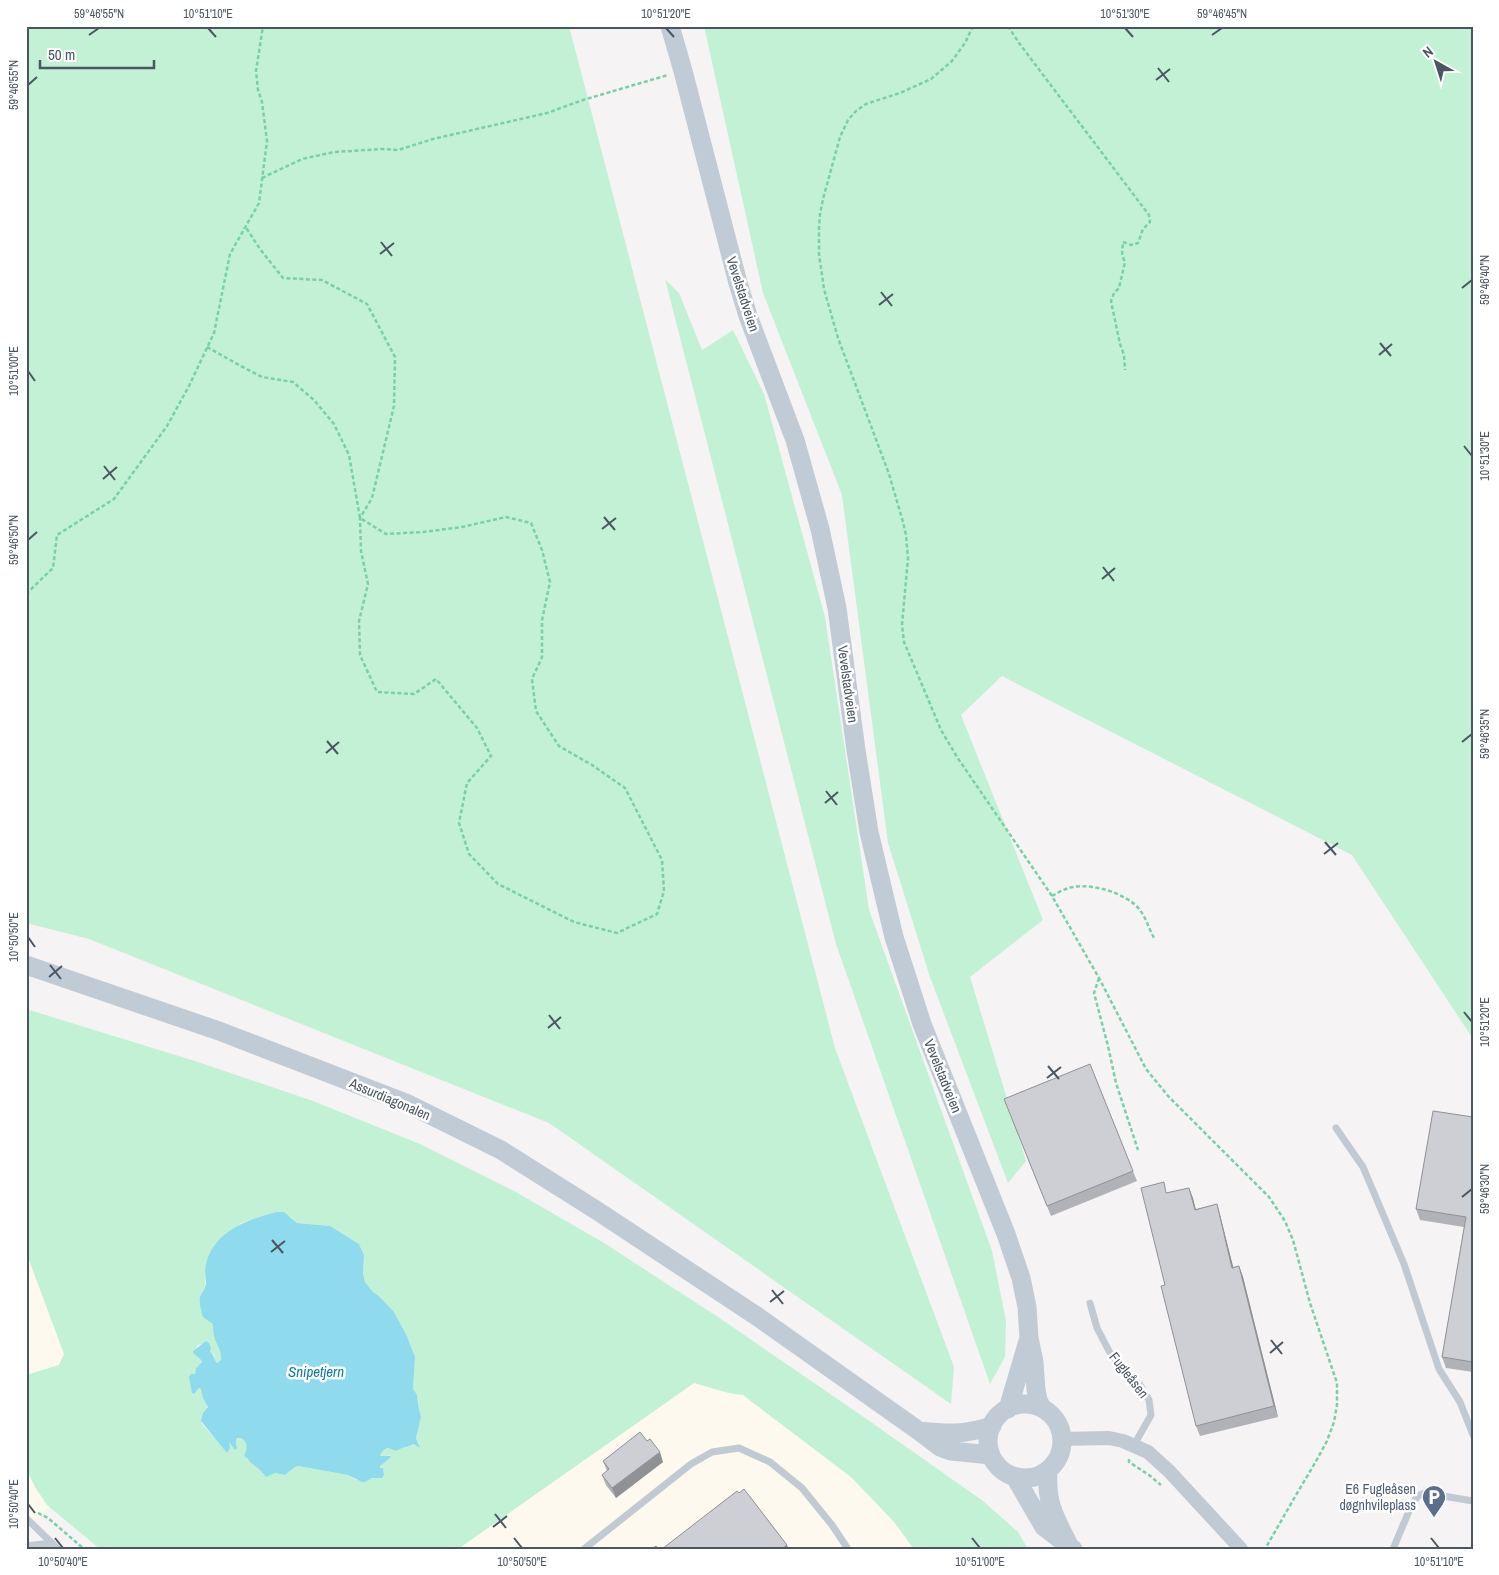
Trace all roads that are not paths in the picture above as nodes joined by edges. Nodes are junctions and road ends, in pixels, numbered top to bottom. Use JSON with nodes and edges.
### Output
{"nodes":[{"id":1,"x":670,"y":26,"type":"edge"},
{"id":2,"x":26,"y":965,"type":"edge"},
{"id":3,"x":1336,"y":1128,"type":"dead end"},
{"id":4,"x":1090,"y":1304,"type":"dead end"},
{"id":5,"x":1029,"y":1338,"type":"junction"},
{"id":6,"x":1042,"y":1408,"type":"junction"},
{"id":7,"x":1008,"y":1409,"type":"junction"},
{"id":8,"x":992,"y":1426,"type":"junction"},
{"id":9,"x":919,"y":1431,"type":"junction"},
{"id":10,"x":1473,"y":1435,"type":"edge"},
{"id":11,"x":1062,"y":1439,"type":"junction"},
{"id":12,"x":1134,"y":1445,"type":"junction"},
{"id":13,"x":991,"y":1455,"type":"junction"},
{"id":14,"x":1048,"y":1471,"type":"junction"},
{"id":15,"x":1015,"y":1477,"type":"junction"},
{"id":16,"x":1473,"y":1501,"type":"edge"},
{"id":17,"x":26,"y":1518,"type":"edge"},
{"id":18,"x":26,"y":1546,"type":"edge"},
{"id":19,"x":55,"y":1546,"type":"edge"},
{"id":20,"x":1071,"y":1547,"type":"edge"},
{"id":21,"x":584,"y":1549,"type":"edge"},
{"id":22,"x":848,"y":1549,"type":"edge"},
{"id":23,"x":1241,"y":1549,"type":"edge"},
{"id":24,"x":1393,"y":1549,"type":"edge"}],
"edges":[{"from":1,"to":5,"type":"main road","name":"Vevelstadveien"},
{"from":2,"to":9,"type":"main road","name":"Assurdiagonalen"},
{"from":3,"to":10,"type":"lane"},
{"from":4,"to":12,"type":"lane","name":"Fugleåsen"},
{"from":5,"to":6,"type":"main road","name":"Vevelstadveien"},
{"from":5,"to":7,"type":"main road","name":"Vevelstadveien"},
{"from":6,"to":7,"type":"main road"},
{"from":6,"to":11,"type":"main road","name":"Vevelstadveien"},
{"from":7,"to":8,"type":"main road","name":"Vevelstadveien"},
{"from":8,"to":9,"type":"main road"},
{"from":8,"to":13,"type":"main road"},
{"from":9,"to":13,"type":"main road"},
{"from":11,"to":12,"type":"street"},
{"from":11,"to":14,"type":"main road"},
{"from":12,"to":23,"type":"street"},
{"from":13,"to":15,"type":"main road"},
{"from":14,"to":15,"type":"main road"},
{"from":14,"to":20,"type":"main road"},
{"from":15,"to":20,"type":"main road"},
{"from":16,"to":24,"type":"lane"},
{"from":17,"to":19,"type":"lane"},
{"from":18,"to":19,"type":"lane"},
{"from":21,"to":22,"type":"lane"}]}
